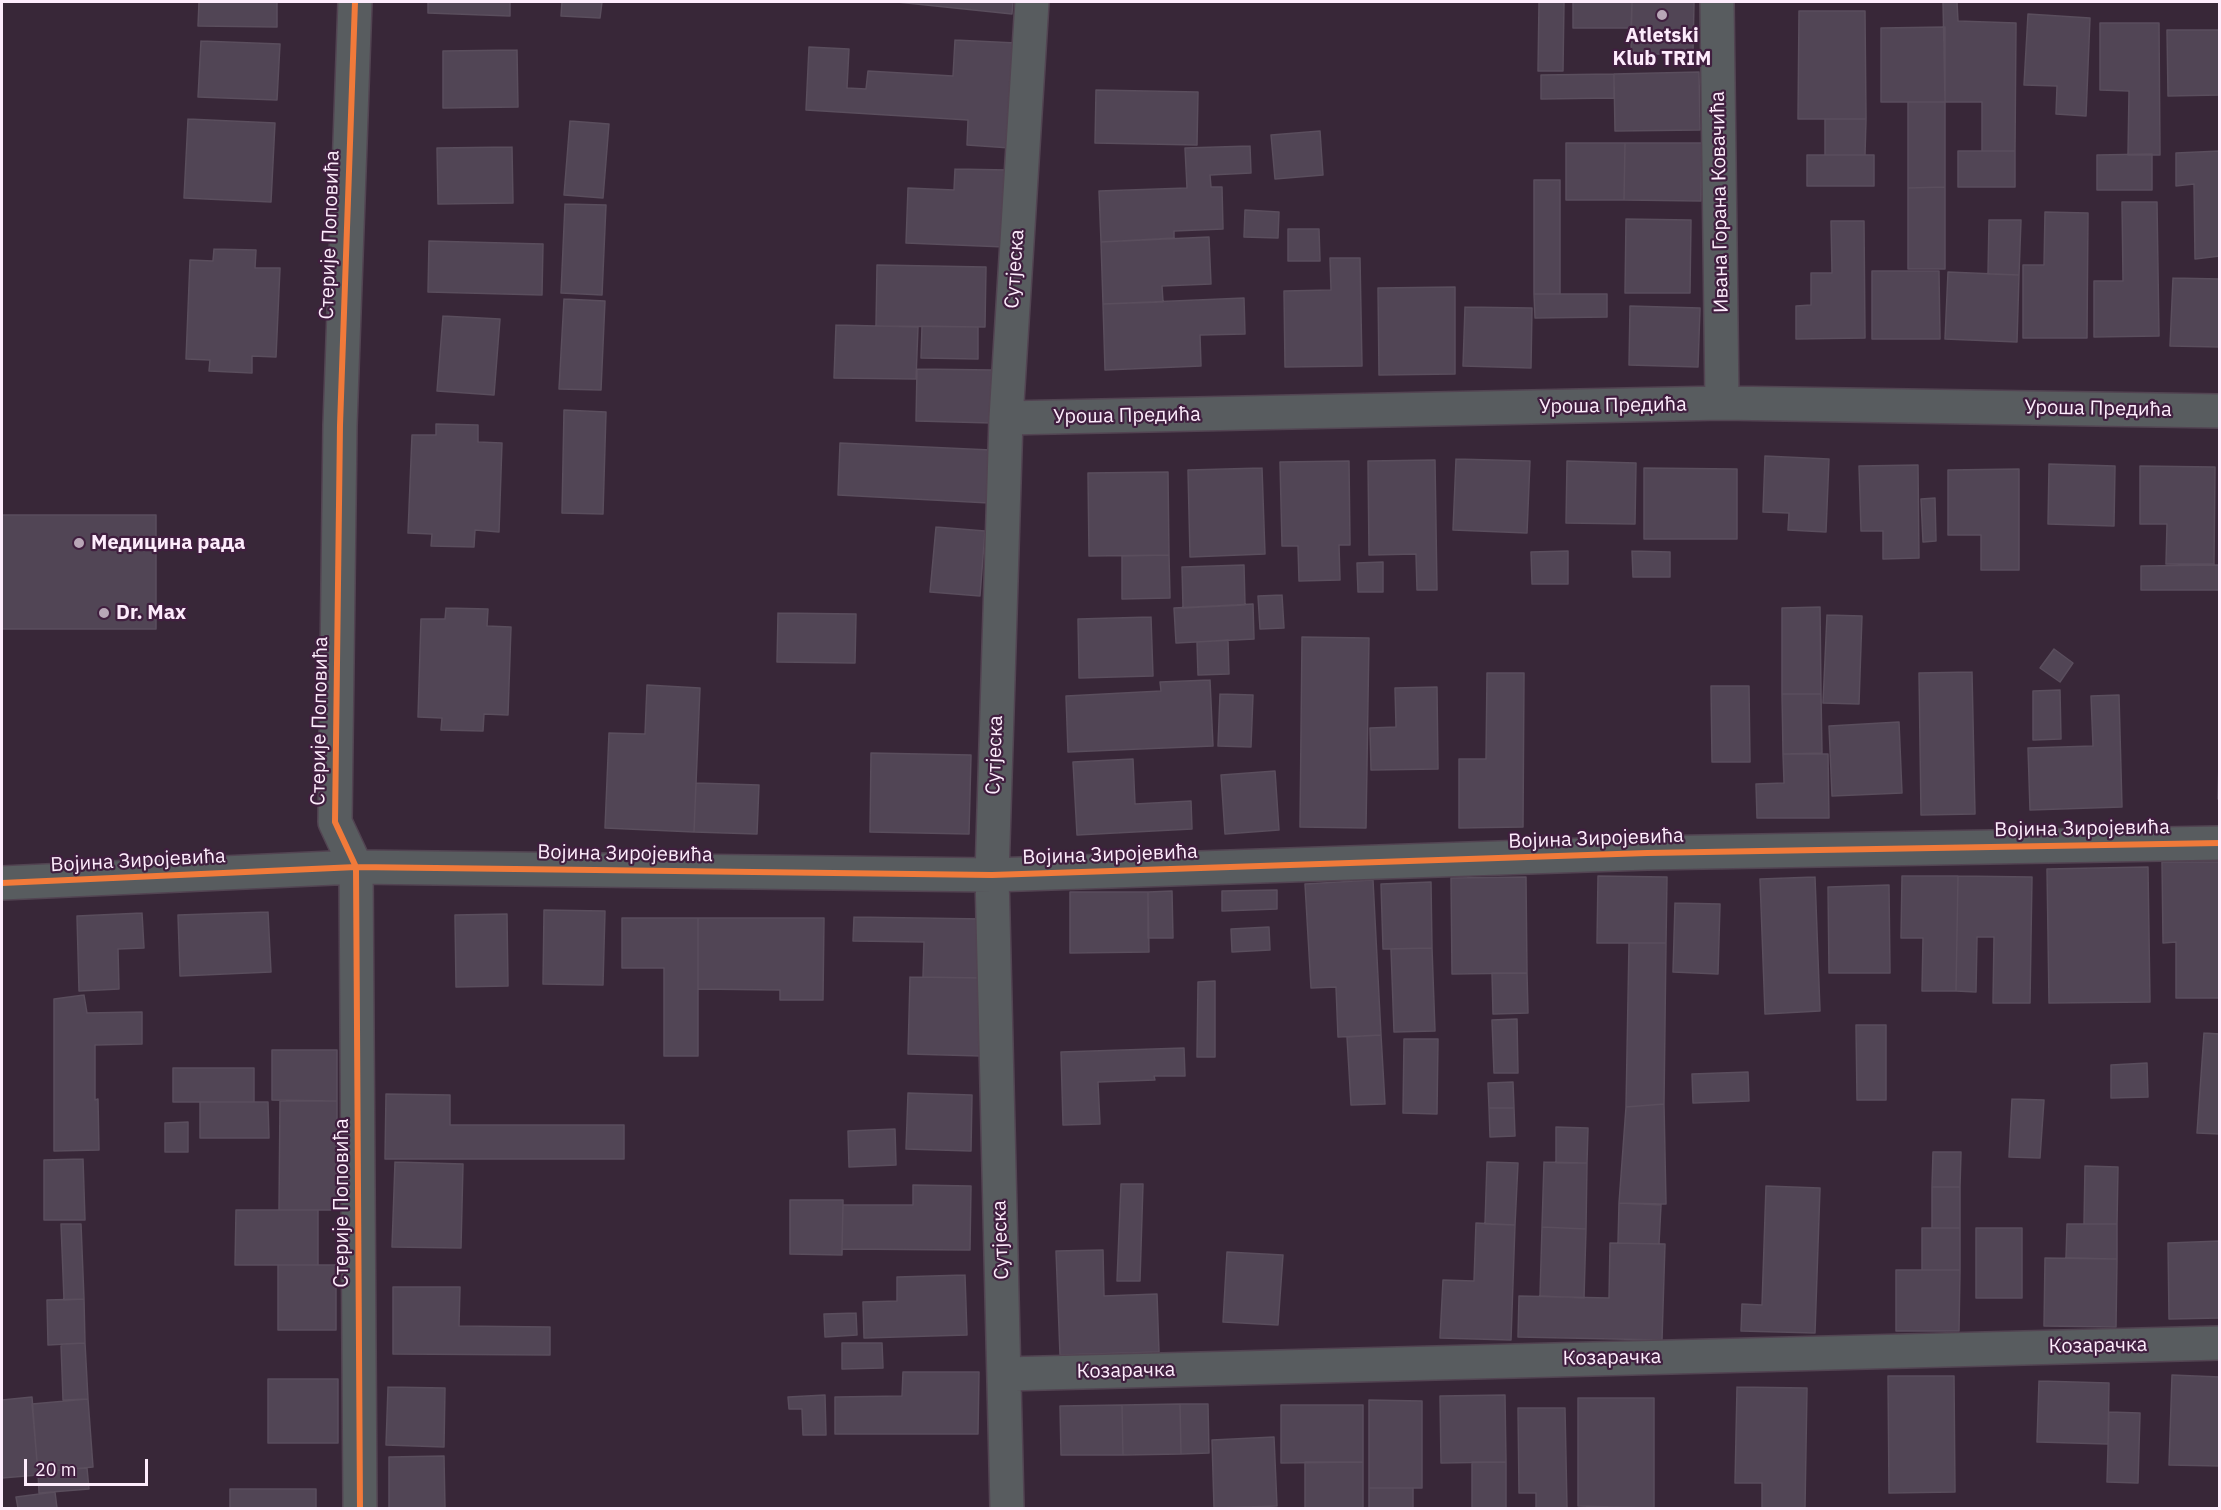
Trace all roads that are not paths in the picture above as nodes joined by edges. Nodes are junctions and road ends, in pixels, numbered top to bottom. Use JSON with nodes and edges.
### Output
{"nodes":[{"id":1,"x":355,"y":2,"type":"edge"},
{"id":2,"x":1032,"y":2,"type":"edge"},
{"id":3,"x":1717,"y":2,"type":"edge"},
{"id":4,"x":1722,"y":403,"type":"junction"},
{"id":5,"x":2220,"y":411,"type":"edge"},
{"id":6,"x":1006,"y":418,"type":"junction"},
{"id":7,"x":2220,"y":843,"type":"edge"},
{"id":8,"x":356,"y":867,"type":"junction"},
{"id":9,"x":992,"y":875,"type":"junction"},
{"id":10,"x":2,"y":884,"type":"edge"},
{"id":11,"x":2220,"y":1343,"type":"edge"},
{"id":12,"x":1005,"y":1374,"type":"junction"},
{"id":13,"x":360,"y":1509,"type":"edge"},
{"id":14,"x":1007,"y":1509,"type":"edge"}],
"edges":[{"from":1,"to":8,"type":"street","name":"Стерије Поповића"},
{"from":2,"to":6,"type":"street","name":"Сутјеска"},
{"from":3,"to":4,"type":"street","name":"Ивана Горана Ковачића"},
{"from":4,"to":5,"type":"street","name":"Уроша Предића"},
{"from":4,"to":6,"type":"street","name":"Уроша Предића"},
{"from":6,"to":9,"type":"street","name":"Сутјеска"},
{"from":7,"to":9,"type":"street","name":"Војина Зиројевића"},
{"from":8,"to":9,"type":"street","name":"Војина Зиројевића"},
{"from":8,"to":10,"type":"street","name":"Војина Зиројевића"},
{"from":8,"to":13,"type":"street","name":"Стерије Поповића"},
{"from":9,"to":12,"type":"street","name":"Сутјеска"},
{"from":11,"to":12,"type":"street","name":"Козарачка"},
{"from":12,"to":14,"type":"street","name":"Сутјеска"}]}
